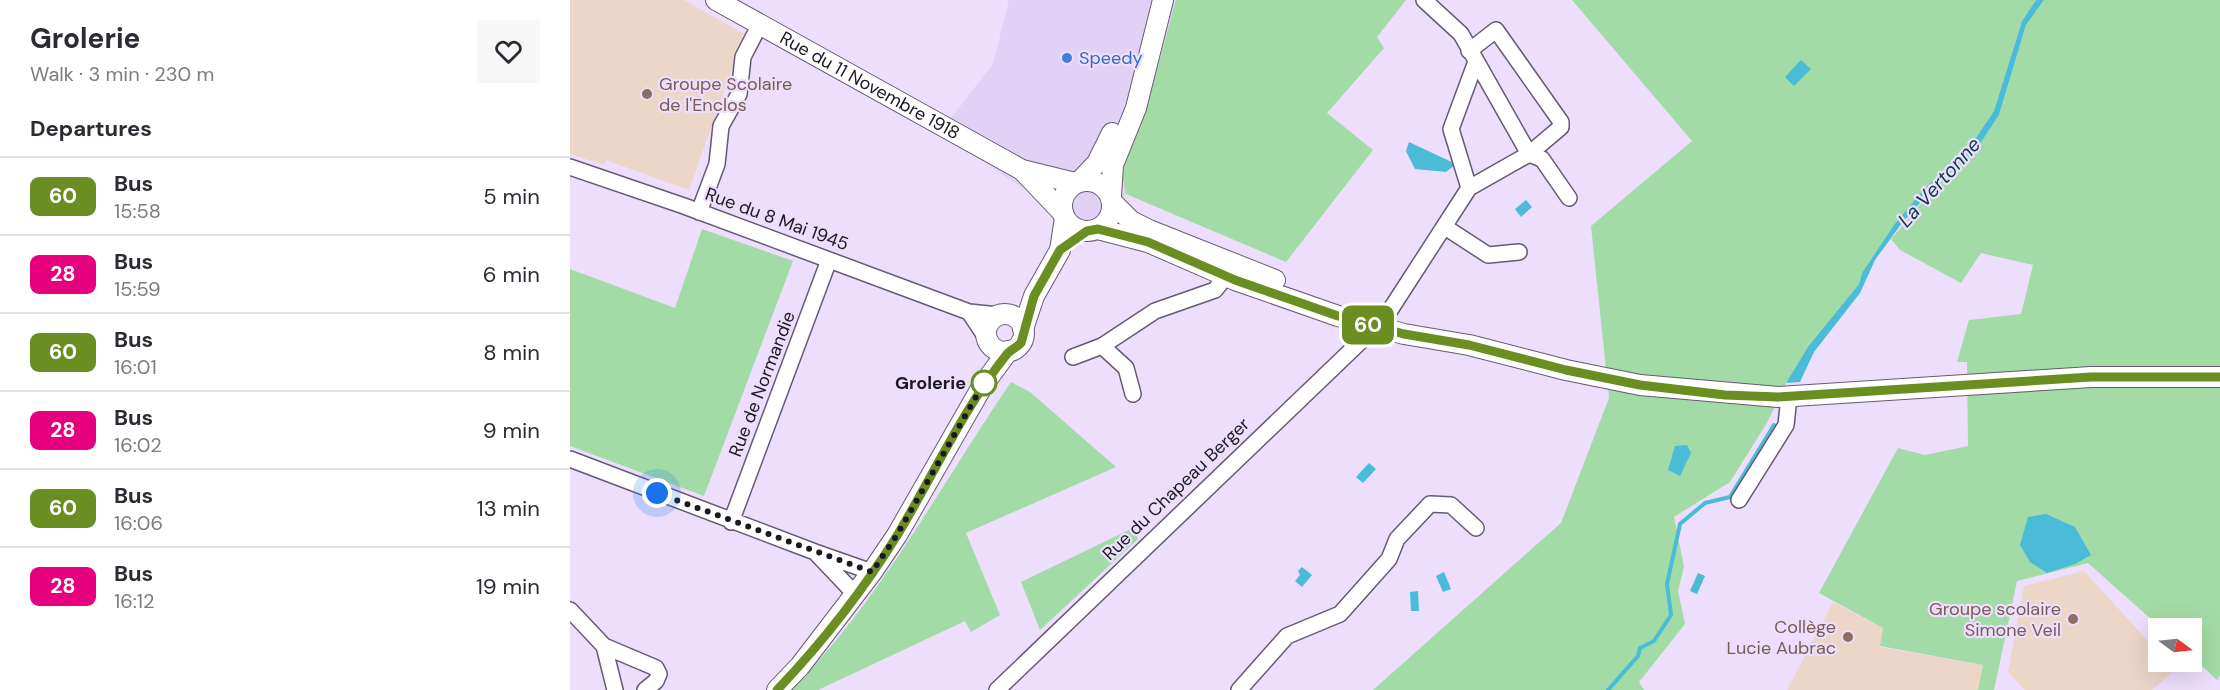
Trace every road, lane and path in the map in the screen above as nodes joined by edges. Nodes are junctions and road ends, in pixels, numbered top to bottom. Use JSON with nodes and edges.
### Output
{"nodes":[{"id":1,"x":716,"y":0,"type":"edge"},
{"id":2,"x":1163,"y":0,"type":"edge"},
{"id":3,"x":1424,"y":0,"type":"edge"},
{"id":4,"x":760,"y":24,"type":"junction"},
{"id":5,"x":1472,"y":57,"type":"junction"},
{"id":6,"x":1146,"y":63,"type":"junction"},
{"id":7,"x":1529,"y":154,"type":"junction"},
{"id":8,"x":570,"y":167,"type":"edge"},
{"id":9,"x":1022,"y":170,"type":"junction"},
{"id":10,"x":1077,"y":182,"type":"junction"},
{"id":11,"x":1469,"y":188,"type":"junction"},
{"id":12,"x":1569,"y":198,"type":"dead end"},
{"id":13,"x":1112,"y":200,"type":"junction"},
{"id":14,"x":699,"y":212,"type":"junction"},
{"id":15,"x":1064,"y":216,"type":"junction"},
{"id":16,"x":1445,"y":227,"type":"junction"},
{"id":17,"x":1093,"y":230,"type":"junction"},
{"id":18,"x":1060,"y":250,"type":"junction"},
{"id":19,"x":1519,"y":252,"type":"dead end"},
{"id":20,"x":829,"y":260,"type":"junction"},
{"id":21,"x":1226,"y":276,"type":"junction"},
{"id":22,"x":1034,"y":296,"type":"junction"},
{"id":23,"x":969,"y":312,"type":"junction"},
{"id":24,"x":1003,"y":314,"type":"junction"},
{"id":25,"x":1380,"y":322,"type":"junction"},
{"id":26,"x":1023,"y":329,"type":"junction"},
{"id":27,"x":996,"y":346,"type":"junction"},
{"id":28,"x":1102,"y":346,"type":"junction"},
{"id":29,"x":1073,"y":357,"type":"dead end"},
{"id":30,"x":2220,"y":377,"type":"edge"},
{"id":31,"x":1133,"y":394,"type":"dead end"},
{"id":32,"x":1789,"y":396,"type":"junction"},
{"id":33,"x":570,"y":459,"type":"edge"},
{"id":34,"x":1739,"y":500,"type":"dead end"},
{"id":35,"x":731,"y":522,"type":"junction"},
{"id":36,"x":1476,"y":528,"type":"dead end"},
{"id":37,"x":815,"y":552,"type":"junction"},
{"id":38,"x":872,"y":572,"type":"junction"},
{"id":39,"x":855,"y":594,"type":"junction"},
{"id":40,"x":570,"y":610,"type":"edge"},
{"id":41,"x":604,"y":646,"type":"junction"},
{"id":42,"x":615,"y":690,"type":"edge"},
{"id":43,"x":645,"y":690,"type":"edge"},
{"id":44,"x":777,"y":690,"type":"edge"},
{"id":45,"x":997,"y":690,"type":"edge"},
{"id":46,"x":1239,"y":690,"type":"edge"}],
"edges":[{"from":1,"to":4,"type":"street","name":"Rue du 11 Novembre 1918"},
{"from":2,"to":6,"type":"street"},
{"from":3,"to":5,"type":"street"},
{"from":4,"to":9,"type":"street","name":"Rue du 11 Novembre 1918"},
{"from":4,"to":14,"type":"street"},
{"from":5,"to":7,"type":"street"},
{"from":5,"to":7,"type":"street"},
{"from":5,"to":11,"type":"street"},
{"from":6,"to":10,"type":"street"},
{"from":6,"to":13,"type":"street"},
{"from":7,"to":11,"type":"street"},
{"from":7,"to":12,"type":"street"},
{"from":8,"to":14,"type":"street","name":"Rue du 8 Mai 1945"},
{"from":9,"to":10,"type":"street","name":"Rue du 11 Novembre 1918"},
{"from":9,"to":15,"type":"street","name":"Rue du 11 Novembre 1918"},
{"from":10,"to":13,"type":"street"},
{"from":10,"to":15,"type":"street"},
{"from":11,"to":16,"type":"street","name":"Rue du Chapeau Berger"},
{"from":13,"to":17,"type":"street"},
{"from":13,"to":25,"type":"street"},
{"from":14,"to":20,"type":"street","name":"Rue du 8 Mai 1945"},
{"from":15,"to":17,"type":"street"},
{"from":15,"to":18,"type":"street"},
{"from":16,"to":19,"type":"street"},
{"from":16,"to":25,"type":"street","name":"Rue du Chapeau Berger"},
{"from":17,"to":18,"type":"street"},
{"from":17,"to":21,"type":"street"},
{"from":18,"to":22,"type":"street"},
{"from":20,"to":23,"type":"street","name":"Rue du 8 Mai 1945"},
{"from":20,"to":35,"type":"street","name":"Rue de Normandie"},
{"from":21,"to":25,"type":"street"},
{"from":21,"to":28,"type":"street"},
{"from":22,"to":24,"type":"street"},
{"from":22,"to":26,"type":"street"},
{"from":23,"to":24,"type":"street","name":"Rue du 8 Mai 1945"},
{"from":23,"to":27,"type":"street"},
{"from":24,"to":26,"type":"street"},
{"from":24,"to":27,"type":"street"},
{"from":25,"to":32,"type":"street"},
{"from":25,"to":45,"type":"street","name":"Rue du Chapeau Berger"},
{"from":26,"to":27,"type":"street"},
{"from":27,"to":38,"type":"street"},
{"from":28,"to":29,"type":"street"},
{"from":28,"to":31,"type":"street"},
{"from":30,"to":32,"type":"street"},
{"from":32,"to":34,"type":"street"},
{"from":33,"to":35,"type":"street"},
{"from":35,"to":37,"type":"street"},
{"from":36,"to":46,"type":"street"},
{"from":37,"to":38,"type":"street"},
{"from":37,"to":39,"type":"street"},
{"from":38,"to":39,"type":"street"},
{"from":39,"to":44,"type":"street"},
{"from":40,"to":41,"type":"street"},
{"from":41,"to":42,"type":"street"},
{"from":41,"to":43,"type":"street"}]}
